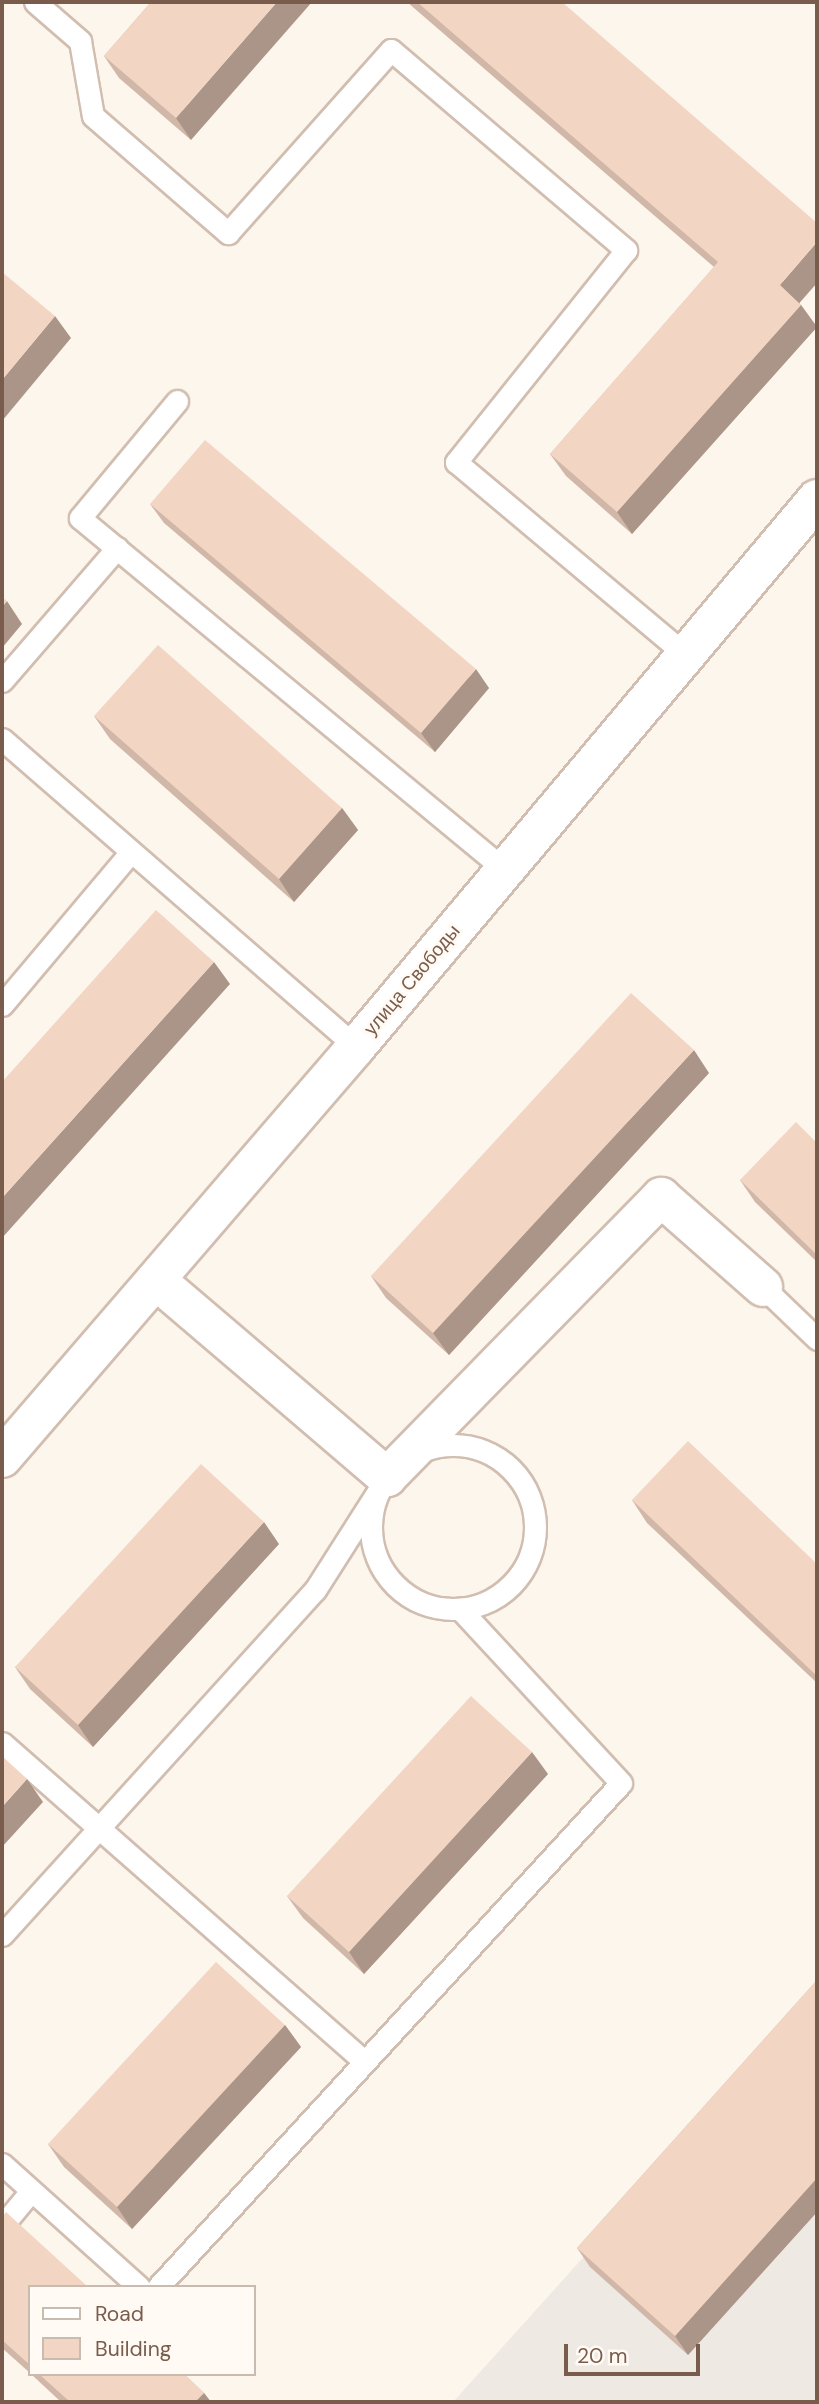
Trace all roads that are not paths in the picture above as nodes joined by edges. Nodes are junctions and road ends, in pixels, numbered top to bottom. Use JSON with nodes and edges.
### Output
{"nodes":[{"id":1,"x":35,"y":2,"type":"edge"},
{"id":2,"x":177,"y":401,"type":"dead end"},
{"id":3,"x":817,"y":499,"type":"edge"},
{"id":4,"x":117,"y":548,"type":"junction"},
{"id":5,"x":686,"y":654,"type":"junction"},
{"id":6,"x":2,"y":681,"type":"edge"},
{"id":7,"x":2,"y":739,"type":"edge"},
{"id":8,"x":131,"y":852,"type":"junction"},
{"id":9,"x":505,"y":870,"type":"junction"},
{"id":10,"x":2,"y":1005,"type":"edge"},
{"id":11,"x":356,"y":1046,"type":"junction"},
{"id":12,"x":156,"y":1280,"type":"junction"},
{"id":13,"x":763,"y":1287,"type":"joint"},
{"id":14,"x":817,"y":1339,"type":"edge"},
{"id":15,"x":2,"y":1458,"type":"edge"},
{"id":16,"x":387,"y":1477,"type":"junction"},
{"id":17,"x":460,"y":1609,"type":"junction"},
{"id":18,"x":2,"y":1743,"type":"edge"},
{"id":19,"x":98,"y":1828,"type":"junction"},
{"id":20,"x":2,"y":1935,"type":"edge"},
{"id":21,"x":365,"y":2062,"type":"junction"},
{"id":22,"x":2,"y":2164,"type":"edge"},
{"id":23,"x":32,"y":2191,"type":"junction"},
{"id":24,"x":2,"y":2226,"type":"edge"},
{"id":25,"x":137,"y":2285,"type":"edge"},
{"id":26,"x":160,"y":2285,"type":"edge"}],
"edges":[{"from":1,"to":5,"type":"lane"},
{"from":2,"to":4,"type":"lane"},
{"from":3,"to":5,"type":"street","name":"улица Свободы"},
{"from":4,"to":6,"type":"lane"},
{"from":4,"to":9,"type":"lane"},
{"from":5,"to":9,"type":"street","name":"улица Свободы"},
{"from":7,"to":8,"type":"lane"},
{"from":8,"to":10,"type":"lane"},
{"from":8,"to":11,"type":"lane"},
{"from":9,"to":11,"type":"street","name":"улица Свободы"},
{"from":11,"to":12,"type":"street","name":"улица Свободы"},
{"from":12,"to":15,"type":"street","name":"улица Свободы"},
{"from":12,"to":16,"type":"street"},
{"from":13,"to":14,"type":"lane"},
{"from":13,"to":16,"type":"street"},
{"from":16,"to":17,"type":"lane"},
{"from":16,"to":17,"type":"lane"},
{"from":16,"to":19,"type":"lane"},
{"from":17,"to":21,"type":"lane"},
{"from":18,"to":19,"type":"lane"},
{"from":19,"to":20,"type":"lane"},
{"from":19,"to":21,"type":"lane"},
{"from":21,"to":26,"type":"lane"},
{"from":22,"to":23,"type":"lane"},
{"from":23,"to":24,"type":"lane"},
{"from":23,"to":25,"type":"lane"}]}
